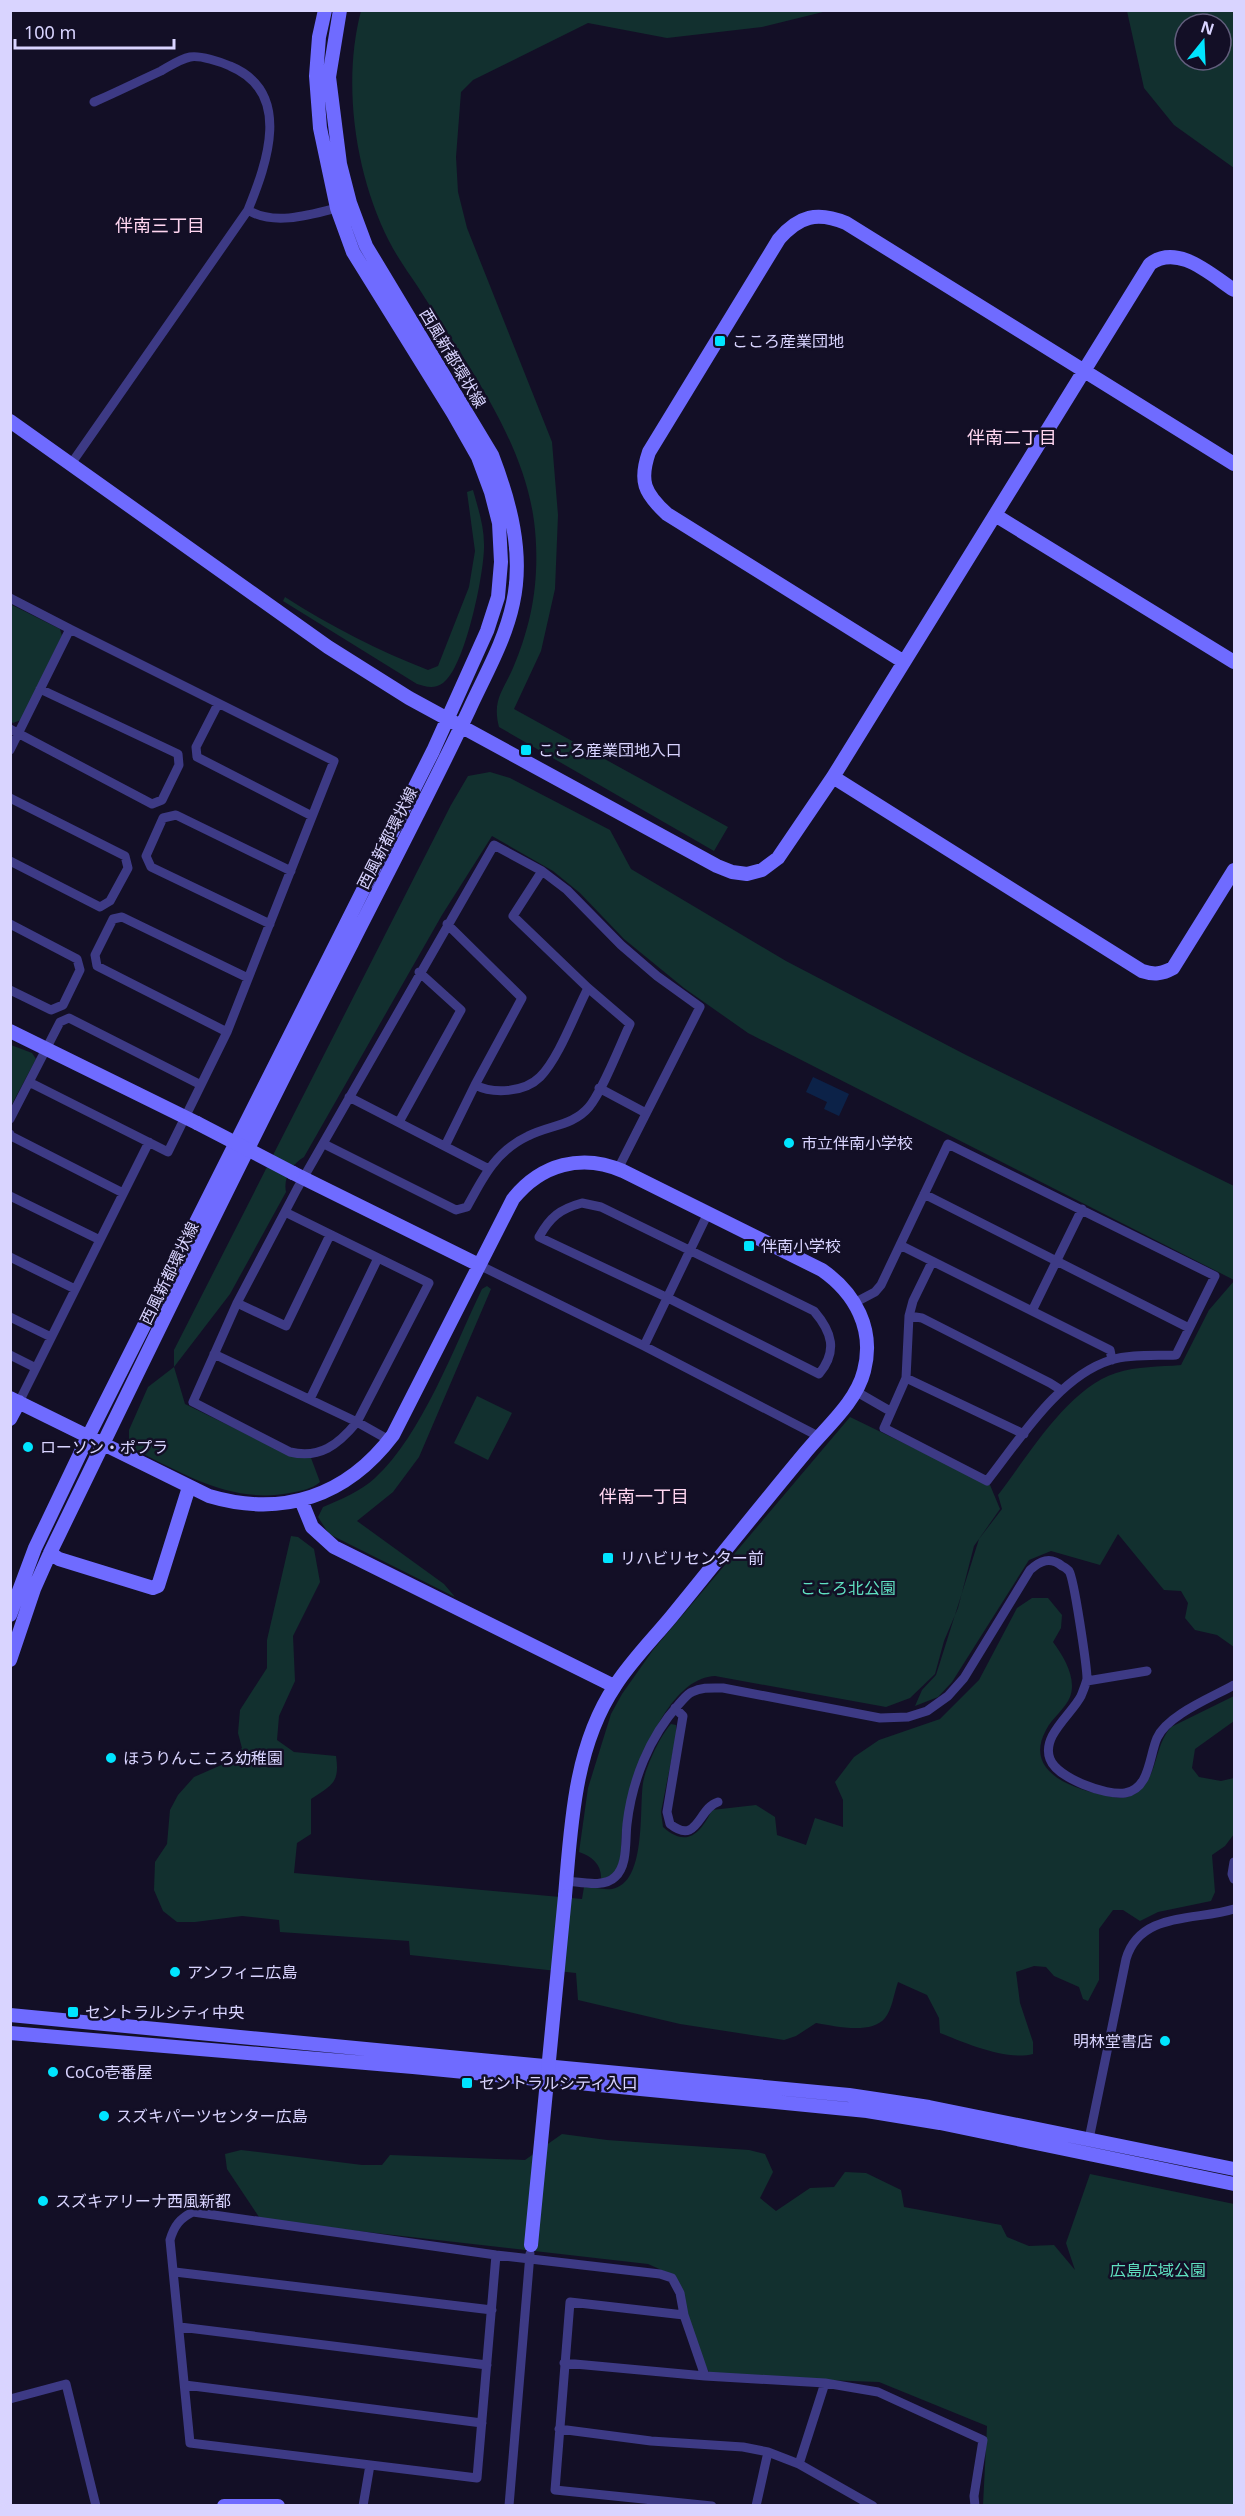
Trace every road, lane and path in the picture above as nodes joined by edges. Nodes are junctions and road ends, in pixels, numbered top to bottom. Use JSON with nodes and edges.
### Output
{"nodes":[{"id":1,"x":325,"y":10,"type":"edge"},
{"id":2,"x":340,"y":10,"type":"edge"},
{"id":3,"x":94,"y":102,"type":"dead end"},
{"id":4,"x":337,"y":208,"type":"junction"},
{"id":5,"x":248,"y":210,"type":"junction"},
{"id":6,"x":1234,"y":290,"type":"edge"},
{"id":7,"x":1084,"y":371,"type":"junction"},
{"id":8,"x":10,"y":421,"type":"edge"},
{"id":9,"x":70,"y":464,"type":"junction"},
{"id":10,"x":1234,"y":464,"type":"edge"},
{"id":11,"x":995,"y":514,"type":"junction"},
{"id":12,"x":10,"y":598,"type":"edge"},
{"id":13,"x":70,"y":629,"type":"junction"},
{"id":14,"x":1234,"y":662,"type":"edge"},
{"id":15,"x":904,"y":663,"type":"junction"},
{"id":16,"x":40,"y":689,"type":"junction"},
{"id":17,"x":218,"y":704,"type":"junction"},
{"id":18,"x":449,"y":718,"type":"junction"},
{"id":19,"x":462,"y":724,"type":"junction"},
{"id":20,"x":14,"y":732,"type":"edge"},
{"id":21,"x":10,"y":750,"type":"edge"},
{"id":22,"x":833,"y":777,"type":"junction"},
{"id":23,"x":10,"y":798,"type":"edge"},
{"id":24,"x":312,"y":816,"type":"junction"},
{"id":25,"x":10,"y":861,"type":"edge"},
{"id":26,"x":1234,"y":870,"type":"edge"},
{"id":27,"x":291,"y":871,"type":"junction"},
{"id":28,"x":542,"y":871,"type":"junction"},
{"id":29,"x":10,"y":924,"type":"edge"},
{"id":30,"x":270,"y":924,"type":"junction"},
{"id":31,"x":447,"y":924,"type":"junction"},
{"id":32,"x":419,"y":972,"type":"junction"},
{"id":33,"x":248,"y":978,"type":"junction"},
{"id":34,"x":588,"y":988,"type":"junction"},
{"id":35,"x":10,"y":990,"type":"edge"},
{"id":36,"x":10,"y":1031,"type":"edge"},
{"id":37,"x":227,"y":1032,"type":"junction"},
{"id":38,"x":46,"y":1049,"type":"junction"},
{"id":39,"x":29,"y":1082,"type":"junction"},
{"id":40,"x":201,"y":1085,"type":"junction"},
{"id":41,"x":475,"y":1085,"type":"junction"},
{"id":42,"x":599,"y":1088,"type":"junction"},
{"id":43,"x":349,"y":1096,"type":"junction"},
{"id":44,"x":644,"y":1112,"type":"junction"},
{"id":45,"x":10,"y":1119,"type":"edge"},
{"id":46,"x":191,"y":1121,"type":"junction"},
{"id":47,"x":399,"y":1122,"type":"junction"},
{"id":48,"x":10,"y":1134,"type":"edge"},
{"id":49,"x":149,"y":1142,"type":"junction"},
{"id":50,"x":324,"y":1144,"type":"junction"},
{"id":51,"x":445,"y":1146,"type":"junction"},
{"id":52,"x":487,"y":1168,"type":"junction"},
{"id":53,"x":618,"y":1168,"type":"junction"},
{"id":54,"x":298,"y":1176,"type":"junction"},
{"id":55,"x":123,"y":1193,"type":"junction"},
{"id":56,"x":924,"y":1194,"type":"junction"},
{"id":57,"x":10,"y":1196,"type":"edge"},
{"id":58,"x":1082,"y":1209,"type":"junction"},
{"id":59,"x":285,"y":1212,"type":"junction"},
{"id":60,"x":708,"y":1213,"type":"junction"},
{"id":61,"x":330,"y":1235,"type":"junction"},
{"id":62,"x":100,"y":1240,"type":"junction"},
{"id":63,"x":900,"y":1245,"type":"junction"},
{"id":64,"x":692,"y":1250,"type":"junction"},
{"id":65,"x":10,"y":1257,"type":"edge"},
{"id":66,"x":378,"y":1258,"type":"junction"},
{"id":67,"x":1058,"y":1260,"type":"junction"},
{"id":68,"x":932,"y":1262,"type":"junction"},
{"id":69,"x":479,"y":1265,"type":"junction"},
{"id":70,"x":75,"y":1289,"type":"junction"},
{"id":71,"x":668,"y":1298,"type":"junction"},
{"id":72,"x":856,"y":1302,"type":"junction"},
{"id":73,"x":237,"y":1304,"type":"junction"},
{"id":74,"x":1032,"y":1311,"type":"junction"},
{"id":75,"x":909,"y":1316,"type":"junction"},
{"id":76,"x":10,"y":1317,"type":"edge"},
{"id":77,"x":1189,"y":1328,"type":"junction"},
{"id":78,"x":51,"y":1337,"type":"junction"},
{"id":79,"x":644,"y":1346,"type":"junction"},
{"id":80,"x":214,"y":1354,"type":"junction"},
{"id":81,"x":10,"y":1355,"type":"edge"},
{"id":82,"x":1112,"y":1359,"type":"junction"},
{"id":83,"x":36,"y":1368,"type":"junction"},
{"id":84,"x":906,"y":1378,"type":"junction"},
{"id":85,"x":1061,"y":1390,"type":"junction"},
{"id":86,"x":857,"y":1392,"type":"junction"},
{"id":87,"x":310,"y":1399,"type":"junction"},
{"id":88,"x":15,"y":1400,"type":"edge"},
{"id":89,"x":890,"y":1411,"type":"junction"},
{"id":90,"x":10,"y":1419,"type":"edge"},
{"id":91,"x":357,"y":1422,"type":"junction"},
{"id":92,"x":1024,"y":1434,"type":"junction"},
{"id":93,"x":818,"y":1436,"type":"junction"},
{"id":94,"x":88,"y":1437,"type":"junction"},
{"id":95,"x":389,"y":1440,"type":"junction"},
{"id":96,"x":103,"y":1444,"type":"junction"},
{"id":97,"x":189,"y":1487,"type":"junction"},
{"id":98,"x":301,"y":1500,"type":"junction"},
{"id":99,"x":50,"y":1553,"type":"junction"},
{"id":100,"x":10,"y":1615,"type":"edge"},
{"id":101,"x":10,"y":1660,"type":"edge"},
{"id":102,"x":1147,"y":1671,"type":"dead end"},
{"id":103,"x":1087,"y":1681,"type":"junction"},
{"id":104,"x":1234,"y":1685,"type":"edge"},
{"id":105,"x":614,"y":1686,"type":"junction"},
{"id":106,"x":675,"y":1708,"type":"junction"},
{"id":107,"x":718,"y":1802,"type":"dead end"},
{"id":108,"x":1234,"y":1862,"type":"edge"},
{"id":109,"x":1234,"y":1879,"type":"edge"},
{"id":110,"x":566,"y":1881,"type":"junction"},
{"id":111,"x":1234,"y":1909,"type":"edge"},
{"id":112,"x":10,"y":2015,"type":"edge"},
{"id":113,"x":10,"y":2033,"type":"edge"},
{"id":114,"x":1089,"y":2139,"type":"junction"},
{"id":115,"x":1234,"y":2169,"type":"edge"},
{"id":116,"x":1234,"y":2184,"type":"edge"},
{"id":117,"x":530,"y":2251,"type":"junction"},
{"id":118,"x":496,"y":2255,"type":"junction"},
{"id":119,"x":175,"y":2272,"type":"junction"},
{"id":120,"x":492,"y":2310,"type":"junction"},
{"id":121,"x":684,"y":2315,"type":"junction"},
{"id":122,"x":180,"y":2327,"type":"junction"},
{"id":123,"x":564,"y":2363,"type":"junction"},
{"id":124,"x":487,"y":2365,"type":"junction"},
{"id":125,"x":705,"y":2376,"type":"junction"},
{"id":126,"x":825,"y":2383,"type":"junction"},
{"id":127,"x":185,"y":2385,"type":"junction"},
{"id":128,"x":10,"y":2399,"type":"edge"},
{"id":129,"x":482,"y":2423,"type":"junction"},
{"id":130,"x":559,"y":2429,"type":"junction"},
{"id":131,"x":768,"y":2452,"type":"junction"},
{"id":132,"x":799,"y":2464,"type":"junction"},
{"id":133,"x":370,"y":2465,"type":"junction"},
{"id":134,"x":96,"y":2505,"type":"edge"},
{"id":135,"x":224,"y":2505,"type":"edge"},
{"id":136,"x":278,"y":2505,"type":"edge"},
{"id":137,"x":363,"y":2505,"type":"edge"},
{"id":138,"x":509,"y":2505,"type":"edge"},
{"id":139,"x":712,"y":2505,"type":"edge"},
{"id":140,"x":756,"y":2505,"type":"edge"},
{"id":141,"x":873,"y":2505,"type":"edge"},
{"id":142,"x":975,"y":2505,"type":"edge"}],
"edges":[{"from":1,"to":4,"type":"street","name":"西風新都環状線"},
{"from":2,"to":19,"type":"street","name":"西風新都環状線"},
{"from":3,"to":5,"type":"street"},
{"from":4,"to":5,"type":"street"},
{"from":4,"to":18,"type":"street","name":"西風新都環状線"},
{"from":5,"to":9,"type":"street"},
{"from":6,"to":7,"type":"street"},
{"from":7,"to":10,"type":"street"},
{"from":7,"to":11,"type":"street"},
{"from":7,"to":15,"type":"street"},
{"from":8,"to":9,"type":"street"},
{"from":9,"to":18,"type":"street"},
{"from":11,"to":14,"type":"street"},
{"from":11,"to":15,"type":"street"},
{"from":12,"to":13,"type":"street"},
{"from":13,"to":16,"type":"street"},
{"from":13,"to":17,"type":"street"},
{"from":15,"to":22,"type":"street"},
{"from":16,"to":20,"type":"street"},
{"from":16,"to":20,"type":"street"},
{"from":17,"to":24,"type":"street"},
{"from":17,"to":24,"type":"street"},
{"from":18,"to":19,"type":"street"},
{"from":18,"to":94,"type":"street","name":"西風新都環状線"},
{"from":19,"to":22,"type":"street"},
{"from":19,"to":96,"type":"street","name":"西風新都環状線"},
{"from":20,"to":21,"type":"street"},
{"from":22,"to":26,"type":"street"},
{"from":23,"to":25,"type":"street"},
{"from":24,"to":27,"type":"street"},
{"from":27,"to":30,"type":"street"},
{"from":27,"to":30,"type":"street"},
{"from":28,"to":31,"type":"street"},
{"from":28,"to":34,"type":"street"},
{"from":28,"to":44,"type":"street"},
{"from":29,"to":35,"type":"street"},
{"from":30,"to":33,"type":"street"},
{"from":31,"to":32,"type":"street"},
{"from":31,"to":41,"type":"street"},
{"from":32,"to":43,"type":"street"},
{"from":32,"to":47,"type":"street"},
{"from":33,"to":37,"type":"street"},
{"from":33,"to":37,"type":"street"},
{"from":34,"to":41,"type":"street"},
{"from":34,"to":42,"type":"street"},
{"from":36,"to":38,"type":"street"},
{"from":37,"to":40,"type":"street"},
{"from":38,"to":39,"type":"street"},
{"from":38,"to":40,"type":"street"},
{"from":38,"to":46,"type":"street"},
{"from":39,"to":45,"type":"street"},
{"from":39,"to":49,"type":"street"},
{"from":40,"to":46,"type":"street"},
{"from":41,"to":51,"type":"street"},
{"from":42,"to":44,"type":"street"},
{"from":42,"to":52,"type":"street"},
{"from":43,"to":47,"type":"street"},
{"from":43,"to":50,"type":"street"},
{"from":44,"to":53,"type":"street"},
{"from":46,"to":49,"type":"street"},
{"from":46,"to":54,"type":"street","bridge":true},
{"from":47,"to":51,"type":"street"},
{"from":48,"to":55,"type":"street"},
{"from":49,"to":55,"type":"street"},
{"from":50,"to":52,"type":"street"},
{"from":50,"to":54,"type":"street"},
{"from":51,"to":52,"type":"street"},
{"from":53,"to":60,"type":"street"},
{"from":53,"to":69,"type":"street"},
{"from":54,"to":59,"type":"street"},
{"from":54,"to":69,"type":"street"},
{"from":55,"to":62,"type":"street"},
{"from":56,"to":58,"type":"street"},
{"from":56,"to":63,"type":"street"},
{"from":56,"to":67,"type":"street"},
{"from":57,"to":62,"type":"street"},
{"from":58,"to":67,"type":"street"},
{"from":58,"to":77,"type":"street"},
{"from":59,"to":61,"type":"street"},
{"from":59,"to":73,"type":"street"},
{"from":60,"to":64,"type":"street"},
{"from":60,"to":72,"type":"street"},
{"from":61,"to":66,"type":"street"},
{"from":61,"to":73,"type":"street"},
{"from":62,"to":70,"type":"street"},
{"from":63,"to":68,"type":"street"},
{"from":63,"to":72,"type":"street"},
{"from":64,"to":71,"type":"street"},
{"from":64,"to":71,"type":"street"},
{"from":64,"to":71,"type":"street"},
{"from":65,"to":70,"type":"street"},
{"from":66,"to":87,"type":"street"},
{"from":66,"to":91,"type":"street"},
{"from":67,"to":74,"type":"street"},
{"from":67,"to":77,"type":"street"},
{"from":68,"to":74,"type":"street"},
{"from":68,"to":75,"type":"street"},
{"from":69,"to":79,"type":"street"},
{"from":69,"to":95,"type":"street"},
{"from":70,"to":78,"type":"street"},
{"from":71,"to":79,"type":"street"},
{"from":72,"to":86,"type":"street"},
{"from":73,"to":80,"type":"street"},
{"from":74,"to":82,"type":"street"},
{"from":75,"to":84,"type":"street"},
{"from":75,"to":85,"type":"street"},
{"from":76,"to":78,"type":"street"},
{"from":77,"to":82,"type":"street"},
{"from":78,"to":83,"type":"street"},
{"from":79,"to":93,"type":"street"},
{"from":80,"to":87,"type":"street"},
{"from":80,"to":91,"type":"street"},
{"from":81,"to":83,"type":"street"},
{"from":82,"to":85,"type":"street"},
{"from":83,"to":88,"type":"street"},
{"from":84,"to":89,"type":"street"},
{"from":84,"to":92,"type":"street"},
{"from":85,"to":92,"type":"street"},
{"from":86,"to":89,"type":"street"},
{"from":86,"to":93,"type":"street"},
{"from":87,"to":91,"type":"street"},
{"from":88,"to":90,"type":"street"},
{"from":88,"to":94,"type":"street"},
{"from":89,"to":92,"type":"street"},
{"from":91,"to":95,"type":"street"},
{"from":93,"to":105,"type":"street"},
{"from":94,"to":96,"type":"street"},
{"from":94,"to":100,"type":"street","name":"西風新都環状線"},
{"from":95,"to":98,"type":"street"},
{"from":96,"to":97,"type":"street"},
{"from":96,"to":99,"type":"street","name":"西風新都環状線"},
{"from":97,"to":98,"type":"street"},
{"from":97,"to":99,"type":"street"},
{"from":98,"to":105,"type":"street"},
{"from":99,"to":101,"type":"street","name":"西風新都環状線"},
{"from":102,"to":103,"type":"street"},
{"from":103,"to":104,"type":"street"},
{"from":103,"to":106,"type":"street"},
{"from":105,"to":110,"type":"street"},
{"from":106,"to":107,"type":"street"},
{"from":106,"to":110,"type":"street"},
{"from":108,"to":109,"type":"street"},
{"from":110,"to":117,"type":"street","bridge":true},
{"from":111,"to":114,"type":"street"},
{"from":112,"to":114,"type":"street"},
{"from":113,"to":116,"type":"street"},
{"from":114,"to":115,"type":"street"},
{"from":117,"to":118,"type":"street"},
{"from":117,"to":121,"type":"street"},
{"from":117,"to":138,"type":"street"},
{"from":118,"to":119,"type":"street"},
{"from":118,"to":120,"type":"street"},
{"from":119,"to":120,"type":"street"},
{"from":119,"to":122,"type":"street"},
{"from":120,"to":124,"type":"street"},
{"from":121,"to":123,"type":"street"},
{"from":121,"to":125,"type":"street"},
{"from":122,"to":124,"type":"street"},
{"from":122,"to":127,"type":"street"},
{"from":123,"to":125,"type":"street"},
{"from":123,"to":130,"type":"street"},
{"from":124,"to":129,"type":"street"},
{"from":125,"to":126,"type":"street"},
{"from":126,"to":132,"type":"street"},
{"from":126,"to":142,"type":"street"},
{"from":127,"to":129,"type":"street"},
{"from":127,"to":133,"type":"street"},
{"from":128,"to":134,"type":"street"},
{"from":129,"to":133,"type":"street"},
{"from":130,"to":131,"type":"street"},
{"from":130,"to":139,"type":"street"},
{"from":131,"to":132,"type":"street"},
{"from":131,"to":140,"type":"street"},
{"from":132,"to":141,"type":"street"},
{"from":133,"to":137,"type":"street"},
{"from":135,"to":136,"type":"street"}]}
